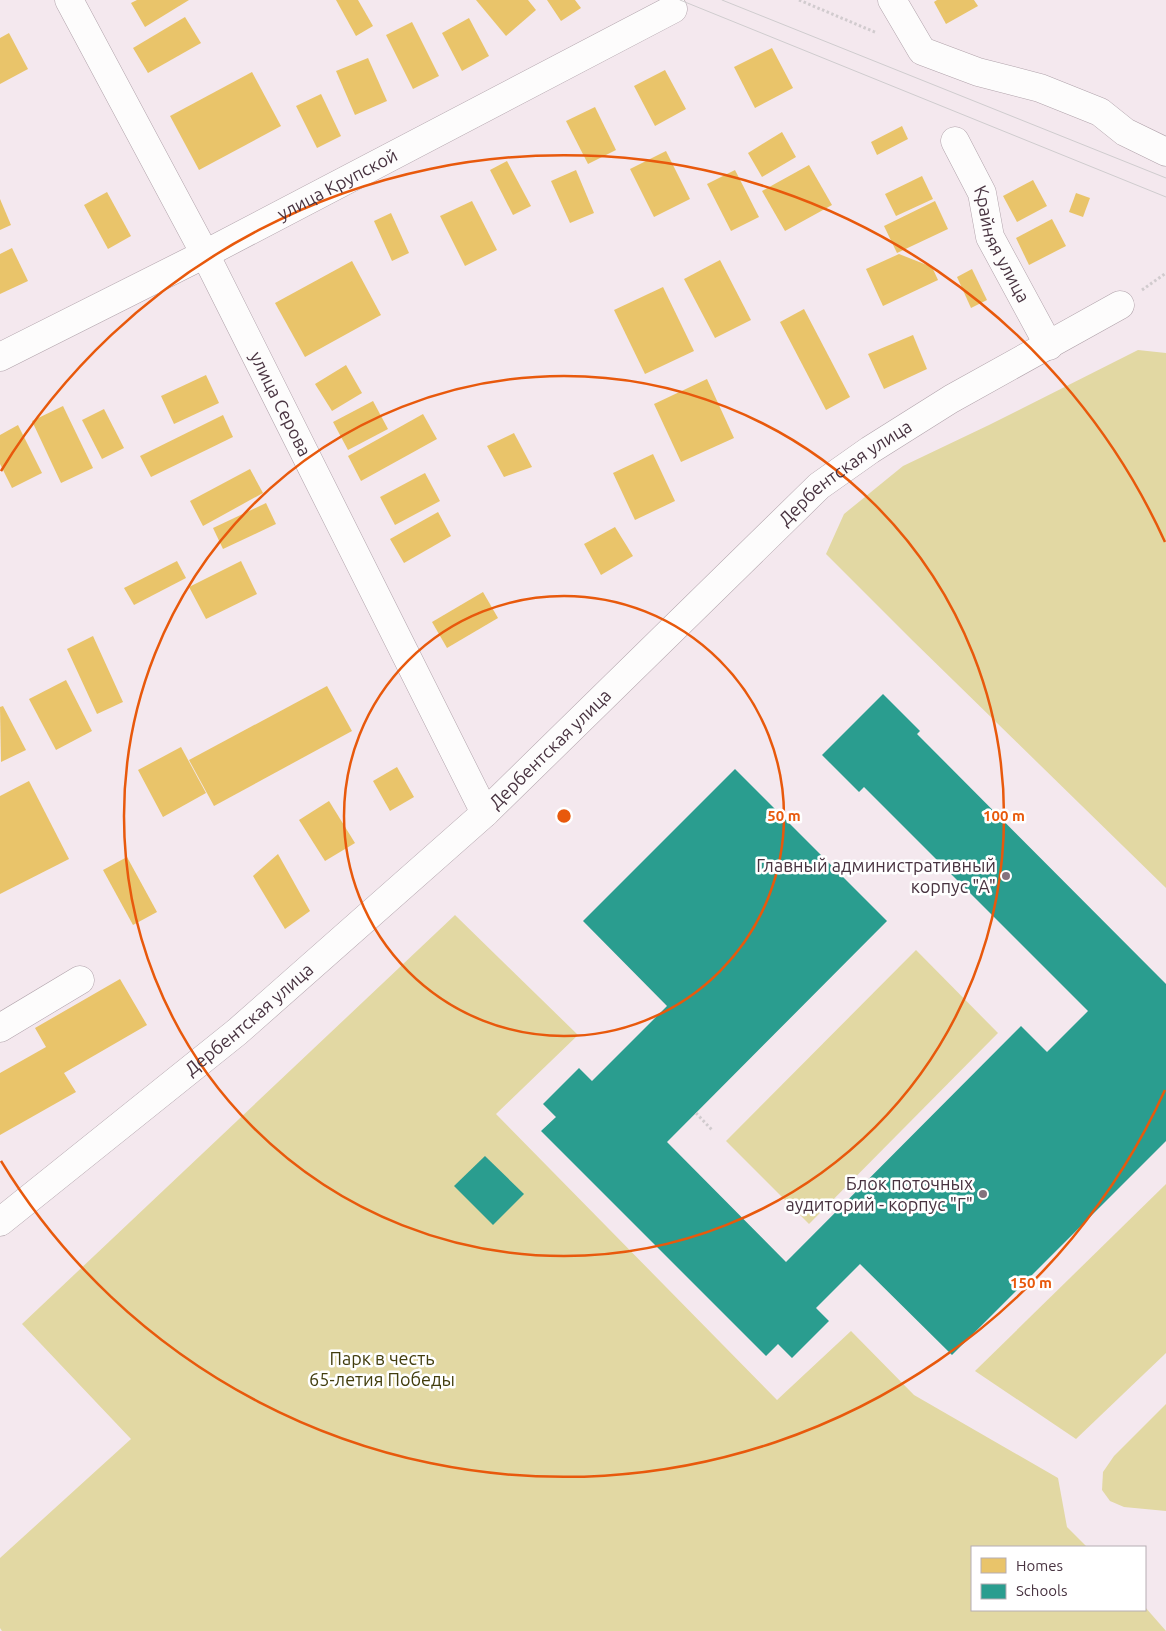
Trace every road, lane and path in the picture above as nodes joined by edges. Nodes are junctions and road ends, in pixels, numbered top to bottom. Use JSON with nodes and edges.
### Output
{"nodes":[{"id":1,"x":69,"y":0,"type":"edge"},
{"id":2,"x":799,"y":0,"type":"edge"},
{"id":3,"x":892,"y":0,"type":"edge"},
{"id":4,"x":673,"y":9,"type":"dead end"},
{"id":5,"x":878,"y":33,"type":"dead end"},
{"id":6,"x":955,"y":141,"type":"dead end"},
{"id":7,"x":1166,"y":152,"type":"edge"},
{"id":8,"x":205,"y":254,"type":"junction"},
{"id":9,"x":1120,"y":305,"type":"dead end"},
{"id":10,"x":1049,"y":346,"type":"junction"},
{"id":11,"x":0,"y":357,"type":"edge"},
{"id":12,"x":485,"y":813,"type":"junction"},
{"id":13,"x":80,"y":980,"type":"dead end"},
{"id":14,"x":0,"y":1028,"type":"edge"},
{"id":15,"x":696,"y":1113,"type":"dead end"},
{"id":16,"x":712,"y":1130,"type":"dead end"},
{"id":17,"x":0,"y":1222,"type":"edge"}],
"edges":[{"from":1,"to":8,"type":"street","name":"улица Серова"},
{"from":2,"to":5,"type":"path"},
{"from":3,"to":7,"type":"street"},
{"from":4,"to":8,"type":"street","name":"улица Крупской"},
{"from":6,"to":10,"type":"street","name":"Крайняя улица"},
{"from":8,"to":11,"type":"street","name":"улица Крупской"},
{"from":8,"to":12,"type":"street","name":"улица Серова"},
{"from":9,"to":10,"type":"street","name":"Дербентская улица"},
{"from":10,"to":12,"type":"street","name":"Дербентская улица"},
{"from":12,"to":17,"type":"street","name":"Дербентская улица"},
{"from":13,"to":14,"type":"street"},
{"from":15,"to":16,"type":"path"}]}
